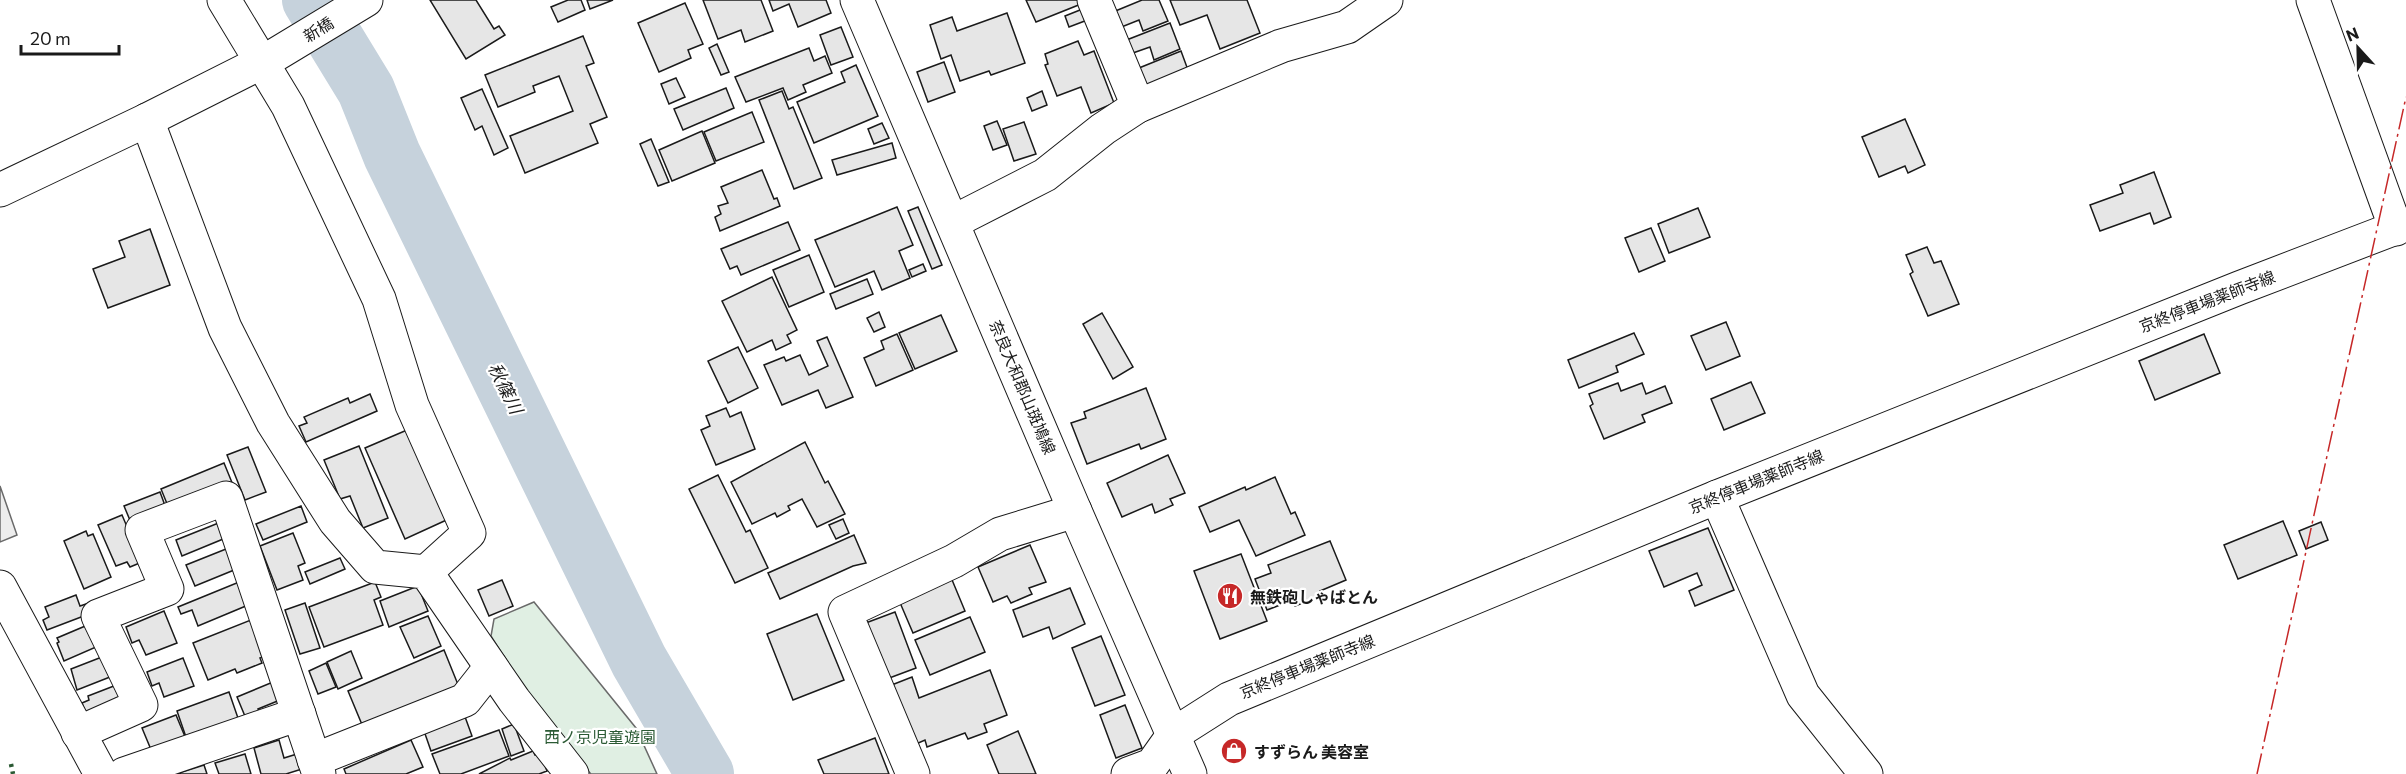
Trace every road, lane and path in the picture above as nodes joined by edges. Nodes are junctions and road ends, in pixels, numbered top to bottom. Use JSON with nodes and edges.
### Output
{"nodes":[{"id":1,"x":224,"y":0,"type":"edge"},
{"id":2,"x":366,"y":0,"type":"edge"},
{"id":3,"x":857,"y":0,"type":"edge"},
{"id":4,"x":1094,"y":0,"type":"edge"},
{"id":5,"x":1386,"y":0,"type":"edge"},
{"id":6,"x":2313,"y":0,"type":"edge"},
{"id":7,"x":266,"y":60,"type":"junction"},
{"id":8,"x":1138,"y":106,"type":"junction"},
{"id":9,"x":147,"y":120,"type":"junction"},
{"id":10,"x":0,"y":190,"type":"edge"},
{"id":11,"x":953,"y":222,"type":"junction"},
{"id":12,"x":2401,"y":226,"type":"edge"},
{"id":13,"x":1717,"y":497,"type":"junction"},
{"id":14,"x":1075,"y":511,"type":"junction"},
{"id":15,"x":426,"y":572,"type":"junction"},
{"id":16,"x":0,"y":587,"type":"edge"},
{"id":17,"x":491,"y":667,"type":"junction"},
{"id":18,"x":299,"y":714,"type":"junction"},
{"id":19,"x":78,"y":733,"type":"junction"},
{"id":20,"x":1174,"y":734,"type":"junction"},
{"id":21,"x":317,"y":767,"type":"edge"},
{"id":22,"x":101,"y":774,"type":"edge"},
{"id":23,"x":124,"y":774,"type":"edge"},
{"id":24,"x":572,"y":774,"type":"edge"},
{"id":25,"x":913,"y":774,"type":"edge"},
{"id":26,"x":1128,"y":774,"type":"edge"},
{"id":27,"x":1190,"y":774,"type":"edge"},
{"id":28,"x":1866,"y":774,"type":"edge"}],
"edges":[{"from":1,"to":7,"type":"street"},
{"from":2,"to":7,"type":"street","name":"新橋"},
{"from":3,"to":11,"type":"street","name":"奈良大和郡山斑鳩線"},
{"from":4,"to":8,"type":"street"},
{"from":5,"to":8,"type":"street"},
{"from":6,"to":12,"type":"street"},
{"from":7,"to":9,"type":"street","name":"新橋"},
{"from":7,"to":15,"type":"street"},
{"from":8,"to":11,"type":"street"},
{"from":9,"to":10,"type":"street","name":"新橋"},
{"from":9,"to":15,"type":"street"},
{"from":11,"to":14,"type":"street","name":"奈良大和郡山斑鳩線"},
{"from":12,"to":13,"type":"street","name":"京終停車場薬師寺線"},
{"from":13,"to":20,"type":"street","name":"京終停車場薬師寺線"},
{"from":13,"to":28,"type":"street"},
{"from":14,"to":20,"type":"street","name":"奈良大和郡山斑鳩線"},
{"from":14,"to":25,"type":"street"},
{"from":15,"to":17,"type":"street"},
{"from":16,"to":19,"type":"street"},
{"from":17,"to":21,"type":"street"},
{"from":17,"to":24,"type":"street"},
{"from":18,"to":19,"type":"street"},
{"from":18,"to":21,"type":"street"},
{"from":18,"to":23,"type":"street"},
{"from":19,"to":22,"type":"street"},
{"from":20,"to":26,"type":"street","name":"京終停車場薬師寺線"},
{"from":20,"to":27,"type":"street","name":"奈良大和郡山斑鳩線"}]}
